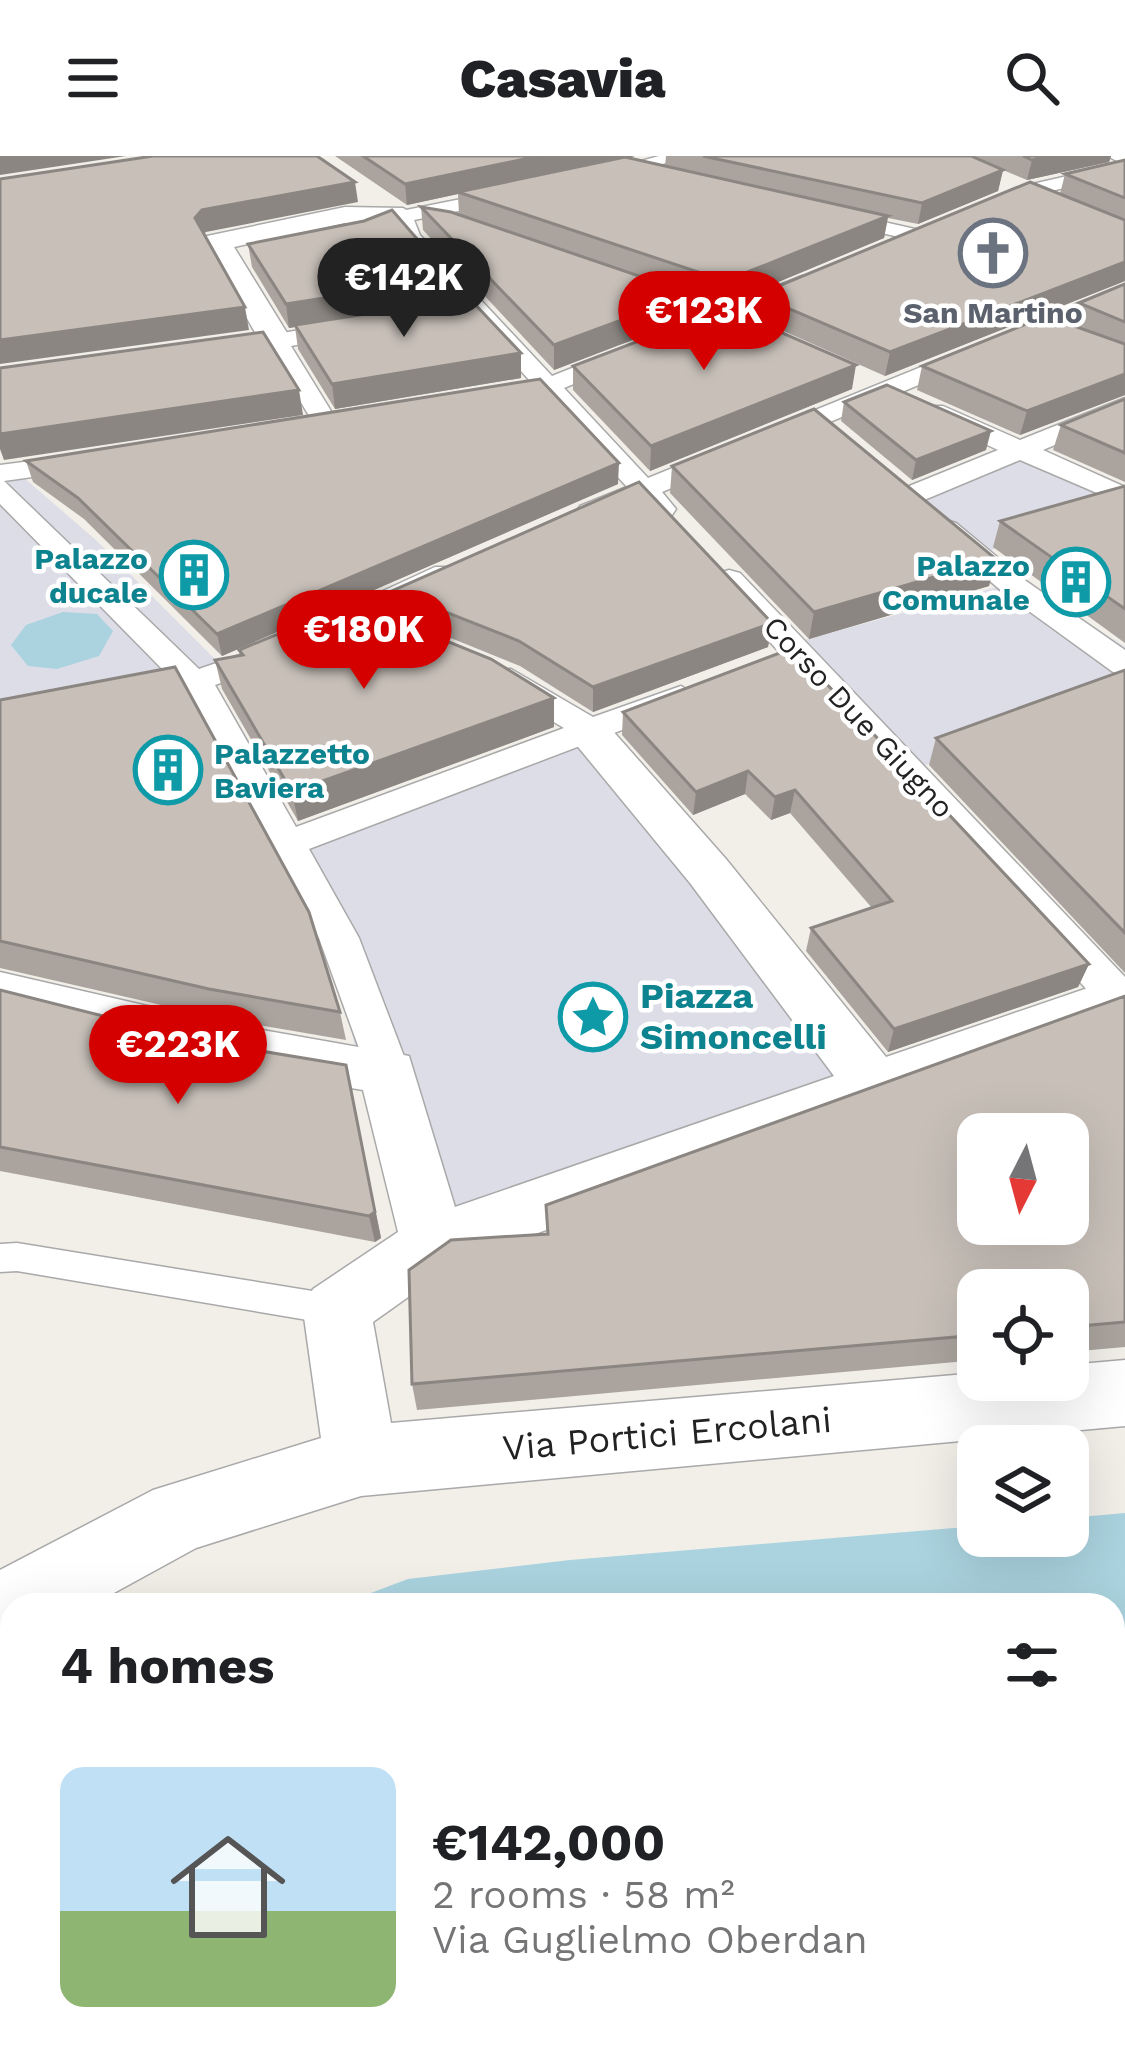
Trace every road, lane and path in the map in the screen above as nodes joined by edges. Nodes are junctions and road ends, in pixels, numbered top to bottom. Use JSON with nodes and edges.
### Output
{"nodes":[{"id":1,"x":682,"y":156,"type":"edge"},
{"id":2,"x":622,"y":170,"type":"junction"},
{"id":3,"x":1125,"y":170,"type":"edge"},
{"id":4,"x":577,"y":180,"type":"edge"},
{"id":5,"x":668,"y":180,"type":"edge"},
{"id":6,"x":1016,"y":187,"type":"junction"},
{"id":7,"x":364,"y":189,"type":"edge"},
{"id":8,"x":531,"y":190,"type":"edge"},
{"id":9,"x":1066,"y":208,"type":"edge"},
{"id":10,"x":803,"y":210,"type":"edge"},
{"id":11,"x":403,"y":216,"type":"junction"},
{"id":12,"x":939,"y":226,"type":"junction"},
{"id":13,"x":479,"y":232,"type":"edge"},
{"id":14,"x":874,"y":254,"type":"edge"},
{"id":15,"x":831,"y":272,"type":"edge"},
{"id":16,"x":1125,"y":291,"type":"edge"},
{"id":17,"x":680,"y":303,"type":"edge"},
{"id":18,"x":388,"y":323,"type":"edge"},
{"id":19,"x":734,"y":323,"type":"junction"},
{"id":20,"x":1040,"y":326,"type":"junction"},
{"id":21,"x":276,"y":341,"type":"junction"},
{"id":22,"x":1083,"y":344,"type":"edge"},
{"id":23,"x":161,"y":357,"type":"edge"},
{"id":24,"x":846,"y":372,"type":"edge"},
{"id":25,"x":550,"y":386,"type":"junction"},
{"id":26,"x":886,"y":389,"type":"junction"},
{"id":27,"x":460,"y":401,"type":"edge"},
{"id":28,"x":1125,"y":406,"type":"edge"},
{"id":29,"x":815,"y":419,"type":"junction"},
{"id":30,"x":326,"y":424,"type":"edge"},
{"id":31,"x":846,"y":445,"type":"edge"},
{"id":32,"x":1020,"y":449,"type":"junction"},
{"id":33,"x":120,"y":458,"type":"edge"},
{"id":34,"x":0,"y":473,"type":"edge"},
{"id":35,"x":0,"y":488,"type":"edge"},
{"id":36,"x":645,"y":490,"type":"junction"},
{"id":37,"x":1123,"y":496,"type":"edge"},
{"id":38,"x":1088,"y":506,"type":"edge"},
{"id":39,"x":563,"y":522,"type":"edge"},
{"id":40,"x":1005,"y":530,"type":"edge"},
{"id":41,"x":961,"y":542,"type":"junction"},
{"id":42,"x":480,"y":557,"type":"edge"},
{"id":43,"x":353,"y":614,"type":"junction"},
{"id":44,"x":393,"y":630,"type":"edge"},
{"id":45,"x":799,"y":652,"type":"junction"},
{"id":46,"x":474,"y":662,"type":"edge"},
{"id":47,"x":1125,"y":665,"type":"edge"},
{"id":48,"x":756,"y":668,"type":"edge"},
{"id":49,"x":201,"y":681,"type":"junction"},
{"id":50,"x":714,"y":684,"type":"edge"},
{"id":51,"x":0,"y":715,"type":"edge"},
{"id":52,"x":588,"y":730,"type":"junction"},
{"id":53,"x":289,"y":843,"type":"junction"},
{"id":54,"x":0,"y":992,"type":"edge"},
{"id":55,"x":1123,"y":999,"type":"edge"},
{"id":56,"x":388,"y":1072,"type":"junction"},
{"id":57,"x":874,"y":1084,"type":"junction"},
{"id":58,"x":434,"y":1243,"type":"junction"},
{"id":59,"x":0,"y":1258,"type":"edge"},
{"id":60,"x":338,"y":1310,"type":"junction"},
{"id":61,"x":1125,"y":1393,"type":"edge"},
{"id":62,"x":361,"y":1461,"type":"junction"},
{"id":63,"x":37,"y":1593,"type":"edge"}],
"edges":[{"from":1,"to":2,"type":"street"},
{"from":2,"to":4,"type":"street"},
{"from":2,"to":5,"type":"street"},
{"from":3,"to":6,"type":"street"},
{"from":6,"to":9,"type":"street"},
{"from":6,"to":12,"type":"street"},
{"from":7,"to":11,"type":"street"},
{"from":8,"to":11,"type":"street"},
{"from":10,"to":12,"type":"street"},
{"from":11,"to":13,"type":"street"},
{"from":11,"to":21,"type":"street"},
{"from":11,"to":25,"type":"street","name":"Corso Due Giugno"},
{"from":12,"to":14,"type":"street"},
{"from":15,"to":19,"type":"street"},
{"from":16,"to":20,"type":"street"},
{"from":17,"to":19,"type":"street"},
{"from":18,"to":21,"type":"street"},
{"from":19,"to":25,"type":"street"},
{"from":20,"to":22,"type":"street"},
{"from":20,"to":26,"type":"street"},
{"from":21,"to":23,"type":"street"},
{"from":21,"to":30,"type":"street"},
{"from":24,"to":26,"type":"street"},
{"from":25,"to":27,"type":"street"},
{"from":25,"to":36,"type":"street","name":"Corso Due Giugno"},
{"from":26,"to":29,"type":"street"},
{"from":26,"to":32,"type":"street"},
{"from":28,"to":32,"type":"street"},
{"from":29,"to":31,"type":"street"},
{"from":29,"to":36,"type":"street"},
{"from":32,"to":37,"type":"street"},
{"from":32,"to":41,"type":"street"},
{"from":33,"to":34,"type":"street"},
{"from":35,"to":49,"type":"street"},
{"from":36,"to":39,"type":"street"},
{"from":36,"to":45,"type":"street","name":"Corso Due Giugno"},
{"from":37,"to":38,"type":"street"},
{"from":40,"to":41,"type":"street"},
{"from":41,"to":47,"type":"street"},
{"from":42,"to":43,"type":"street"},
{"from":43,"to":44,"type":"street"},
{"from":43,"to":49,"type":"street"},
{"from":45,"to":48,"type":"street"},
{"from":45,"to":55,"type":"street","name":"Corso Due Giugno"},
{"from":46,"to":52,"type":"street"},
{"from":49,"to":51,"type":"street"},
{"from":49,"to":53,"type":"street"},
{"from":50,"to":52,"type":"street"},
{"from":52,"to":53,"type":"street"},
{"from":52,"to":57,"type":"street"},
{"from":53,"to":56,"type":"street"},
{"from":54,"to":56,"type":"street"},
{"from":55,"to":57,"type":"street"},
{"from":56,"to":58,"type":"street"},
{"from":57,"to":58,"type":"street"},
{"from":58,"to":60,"type":"street"},
{"from":59,"to":60,"type":"lane"},
{"from":60,"to":62,"type":"street"},
{"from":61,"to":62,"type":"street","name":"Via Portici Ercolani"},
{"from":62,"to":63,"type":"street","name":"Via Portici Ercolani"}]}
